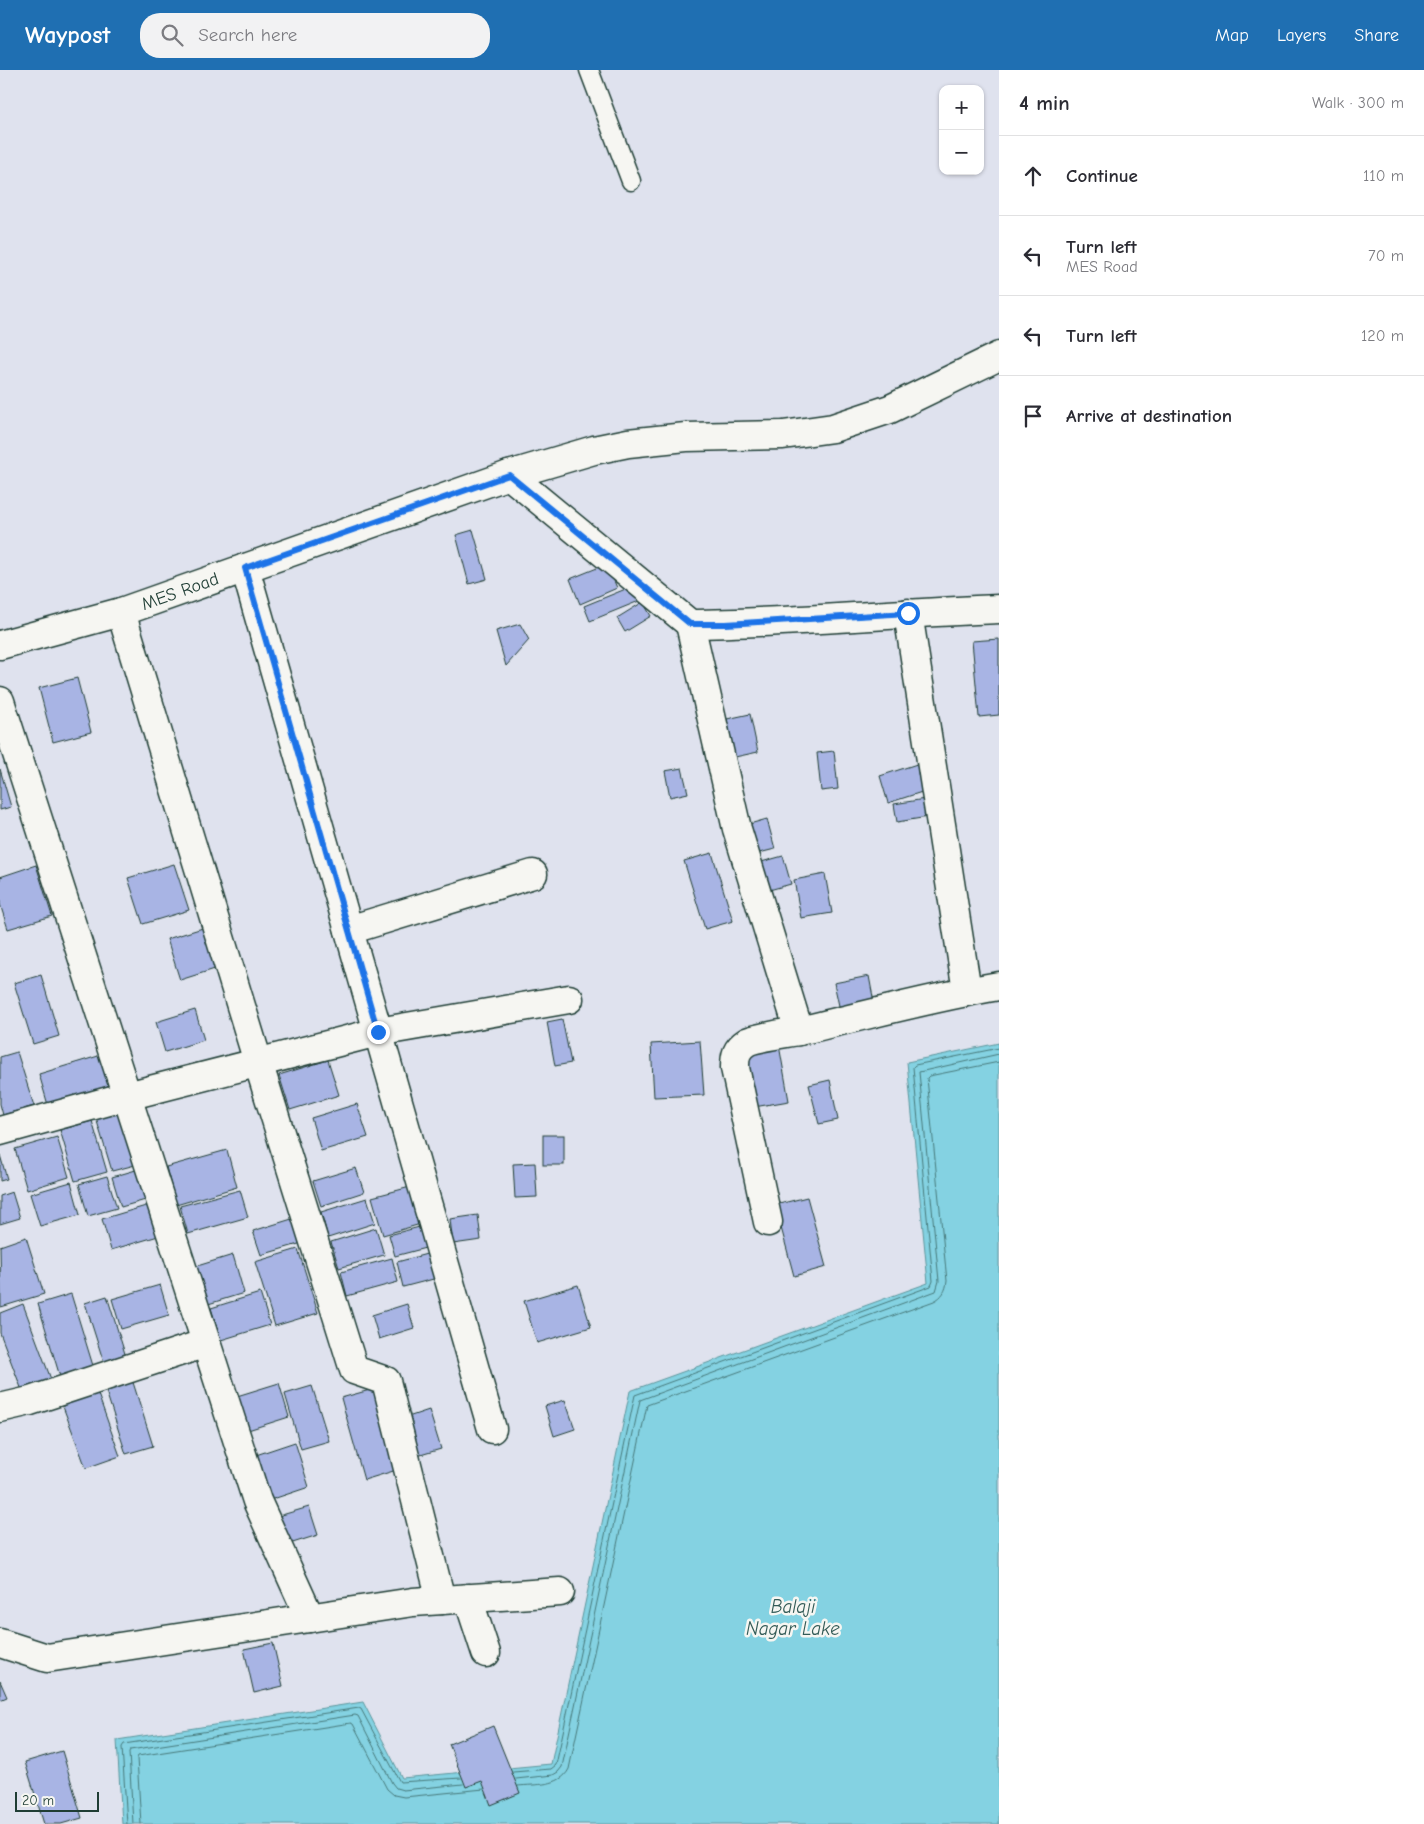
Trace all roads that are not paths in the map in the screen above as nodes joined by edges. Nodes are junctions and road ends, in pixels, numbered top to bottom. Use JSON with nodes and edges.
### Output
{"nodes":[{"id":1,"x":589,"y":70,"type":"edge"},
{"id":2,"x":631,"y":181,"type":"dead end"},
{"id":3,"x":999,"y":356,"type":"edge"},
{"id":4,"x":509,"y":475,"type":"junction"},
{"id":5,"x":245,"y":568,"type":"junction"},
{"id":6,"x":999,"y":610,"type":"edge"},
{"id":7,"x":121,"y":612,"type":"junction"},
{"id":8,"x":908,"y":613,"type":"junction"},
{"id":9,"x":690,"y":624,"type":"junction"},
{"id":10,"x":0,"y":645,"type":"edge"},
{"id":11,"x":0,"y":701,"type":"edge"},
{"id":12,"x":533,"y":874,"type":"dead end"},
{"id":13,"x":349,"y":930,"type":"junction"},
{"id":14,"x":999,"y":986,"type":"edge"},
{"id":15,"x":967,"y":991,"type":"junction"},
{"id":16,"x":569,"y":999,"type":"dead end"},
{"id":17,"x":799,"y":1031,"type":"junction"},
{"id":18,"x":378,"y":1032,"type":"junction"},
{"id":19,"x":258,"y":1062,"type":"junction"},
{"id":20,"x":127,"y":1096,"type":"junction"},
{"id":21,"x":0,"y":1131,"type":"edge"},
{"id":22,"x":768,"y":1222,"type":"dead end"},
{"id":23,"x":206,"y":1343,"type":"junction"},
{"id":24,"x":0,"y":1408,"type":"edge"},
{"id":25,"x":492,"y":1429,"type":"dead end"},
{"id":26,"x":560,"y":1592,"type":"dead end"},
{"id":27,"x":468,"y":1598,"type":"junction"},
{"id":28,"x":441,"y":1600,"type":"junction"},
{"id":29,"x":310,"y":1618,"type":"junction"},
{"id":30,"x":0,"y":1643,"type":"edge"},
{"id":31,"x":486,"y":1653,"type":"dead end"}],
"edges":[{"from":1,"to":2,"type":"lane"},
{"from":3,"to":4,"type":"street","name":"MES Road"},
{"from":4,"to":5,"type":"street","name":"MES Road"},
{"from":4,"to":9,"type":"street"},
{"from":5,"to":7,"type":"street","name":"MES Road"},
{"from":5,"to":13,"type":"street"},
{"from":6,"to":8,"type":"street"},
{"from":7,"to":10,"type":"street","name":"MES Road"},
{"from":7,"to":19,"type":"street"},
{"from":8,"to":9,"type":"street"},
{"from":8,"to":15,"type":"street"},
{"from":9,"to":17,"type":"street"},
{"from":11,"to":20,"type":"street"},
{"from":12,"to":13,"type":"street"},
{"from":13,"to":18,"type":"street"},
{"from":14,"to":15,"type":"street"},
{"from":15,"to":17,"type":"street"},
{"from":16,"to":18,"type":"street"},
{"from":17,"to":22,"type":"street"},
{"from":18,"to":19,"type":"street"},
{"from":18,"to":25,"type":"street"},
{"from":19,"to":20,"type":"street"},
{"from":19,"to":28,"type":"street"},
{"from":20,"to":21,"type":"street"},
{"from":20,"to":23,"type":"street"},
{"from":23,"to":24,"type":"street"},
{"from":23,"to":29,"type":"street"},
{"from":26,"to":27,"type":"street"},
{"from":27,"to":28,"type":"street"},
{"from":27,"to":31,"type":"street"},
{"from":28,"to":29,"type":"street"},
{"from":29,"to":30,"type":"street"}]}
